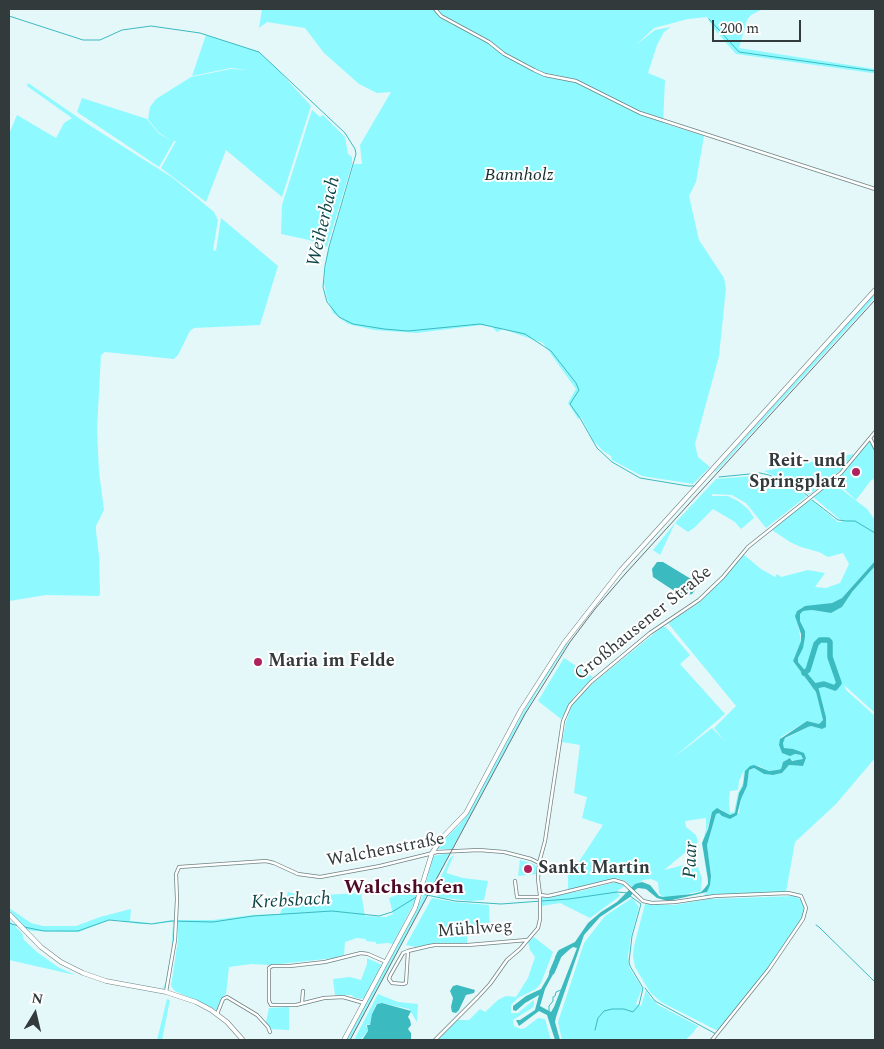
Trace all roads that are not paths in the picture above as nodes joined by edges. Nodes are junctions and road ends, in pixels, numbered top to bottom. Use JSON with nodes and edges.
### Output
{"nodes":[{"id":1,"x":435,"y":9,"type":"edge"},
{"id":2,"x":875,"y":189,"type":"edge"},
{"id":3,"x":875,"y":290,"type":"edge"},
{"id":4,"x":875,"y":432,"type":"edge"},
{"id":5,"x":870,"y":438,"type":"junction"},
{"id":6,"x":875,"y":448,"type":"edge"},
{"id":7,"x":432,"y":853,"type":"junction"},
{"id":8,"x":531,"y":859,"type":"junction"},
{"id":9,"x":540,"y":859,"type":"junction"},
{"id":10,"x":539,"y":863,"type":"junction"},
{"id":11,"x":515,"y":881,"type":"dead end"},
{"id":12,"x":540,"y":897,"type":"junction"},
{"id":13,"x":9,"y":914,"type":"edge"},
{"id":14,"x":527,"y":940,"type":"junction"},
{"id":15,"x":408,"y":951,"type":"junction"},
{"id":16,"x":386,"y":962,"type":"junction"},
{"id":17,"x":303,"y":991,"type":"dead end"},
{"id":18,"x":166,"y":992,"type":"junction"},
{"id":19,"x":302,"y":1003,"type":"junction"},
{"id":20,"x":364,"y":1003,"type":"junction"},
{"id":21,"x":217,"y":1014,"type":"junction"},
{"id":22,"x":270,"y":1032,"type":"dead end"},
{"id":23,"x":243,"y":1040,"type":"edge"},
{"id":24,"x":344,"y":1040,"type":"edge"},
{"id":25,"x":435,"y":1040,"type":"edge"},
{"id":26,"x":712,"y":1040,"type":"edge"}],
"edges":[{"from":1,"to":2,"type":"street"},
{"from":3,"to":7,"type":"street"},
{"from":4,"to":5,"type":"street","name":"Großhausener Straße"},
{"from":5,"to":6,"type":"street"},
{"from":5,"to":9,"type":"street","name":"Großhausener Straße"},
{"from":7,"to":8,"type":"street","name":"Walchenstraße"},
{"from":7,"to":16,"type":"street"},
{"from":7,"to":18,"type":"street","name":"Walchenstraße"},
{"from":8,"to":9,"type":"street","name":"Walchenstraße"},
{"from":8,"to":10,"type":"street","name":"Walchenstraße"},
{"from":9,"to":10,"type":"street","name":"Großhausener Straße"},
{"from":10,"to":12,"type":"street","name":"Mühlweg"},
{"from":11,"to":12,"type":"street","name":"Mühlweg"},
{"from":12,"to":14,"type":"street","name":"Mühlweg"},
{"from":12,"to":26,"type":"street"},
{"from":13,"to":18,"type":"street"},
{"from":14,"to":15,"type":"street","name":"Mühlweg"},
{"from":14,"to":25,"type":"street"},
{"from":15,"to":15,"type":"street"},
{"from":16,"to":19,"type":"street"},
{"from":16,"to":20,"type":"street"},
{"from":17,"to":19,"type":"street"},
{"from":18,"to":21,"type":"street"},
{"from":19,"to":20,"type":"street"},
{"from":20,"to":24,"type":"street"},
{"from":21,"to":22,"type":"street"},
{"from":21,"to":23,"type":"street"}]}
